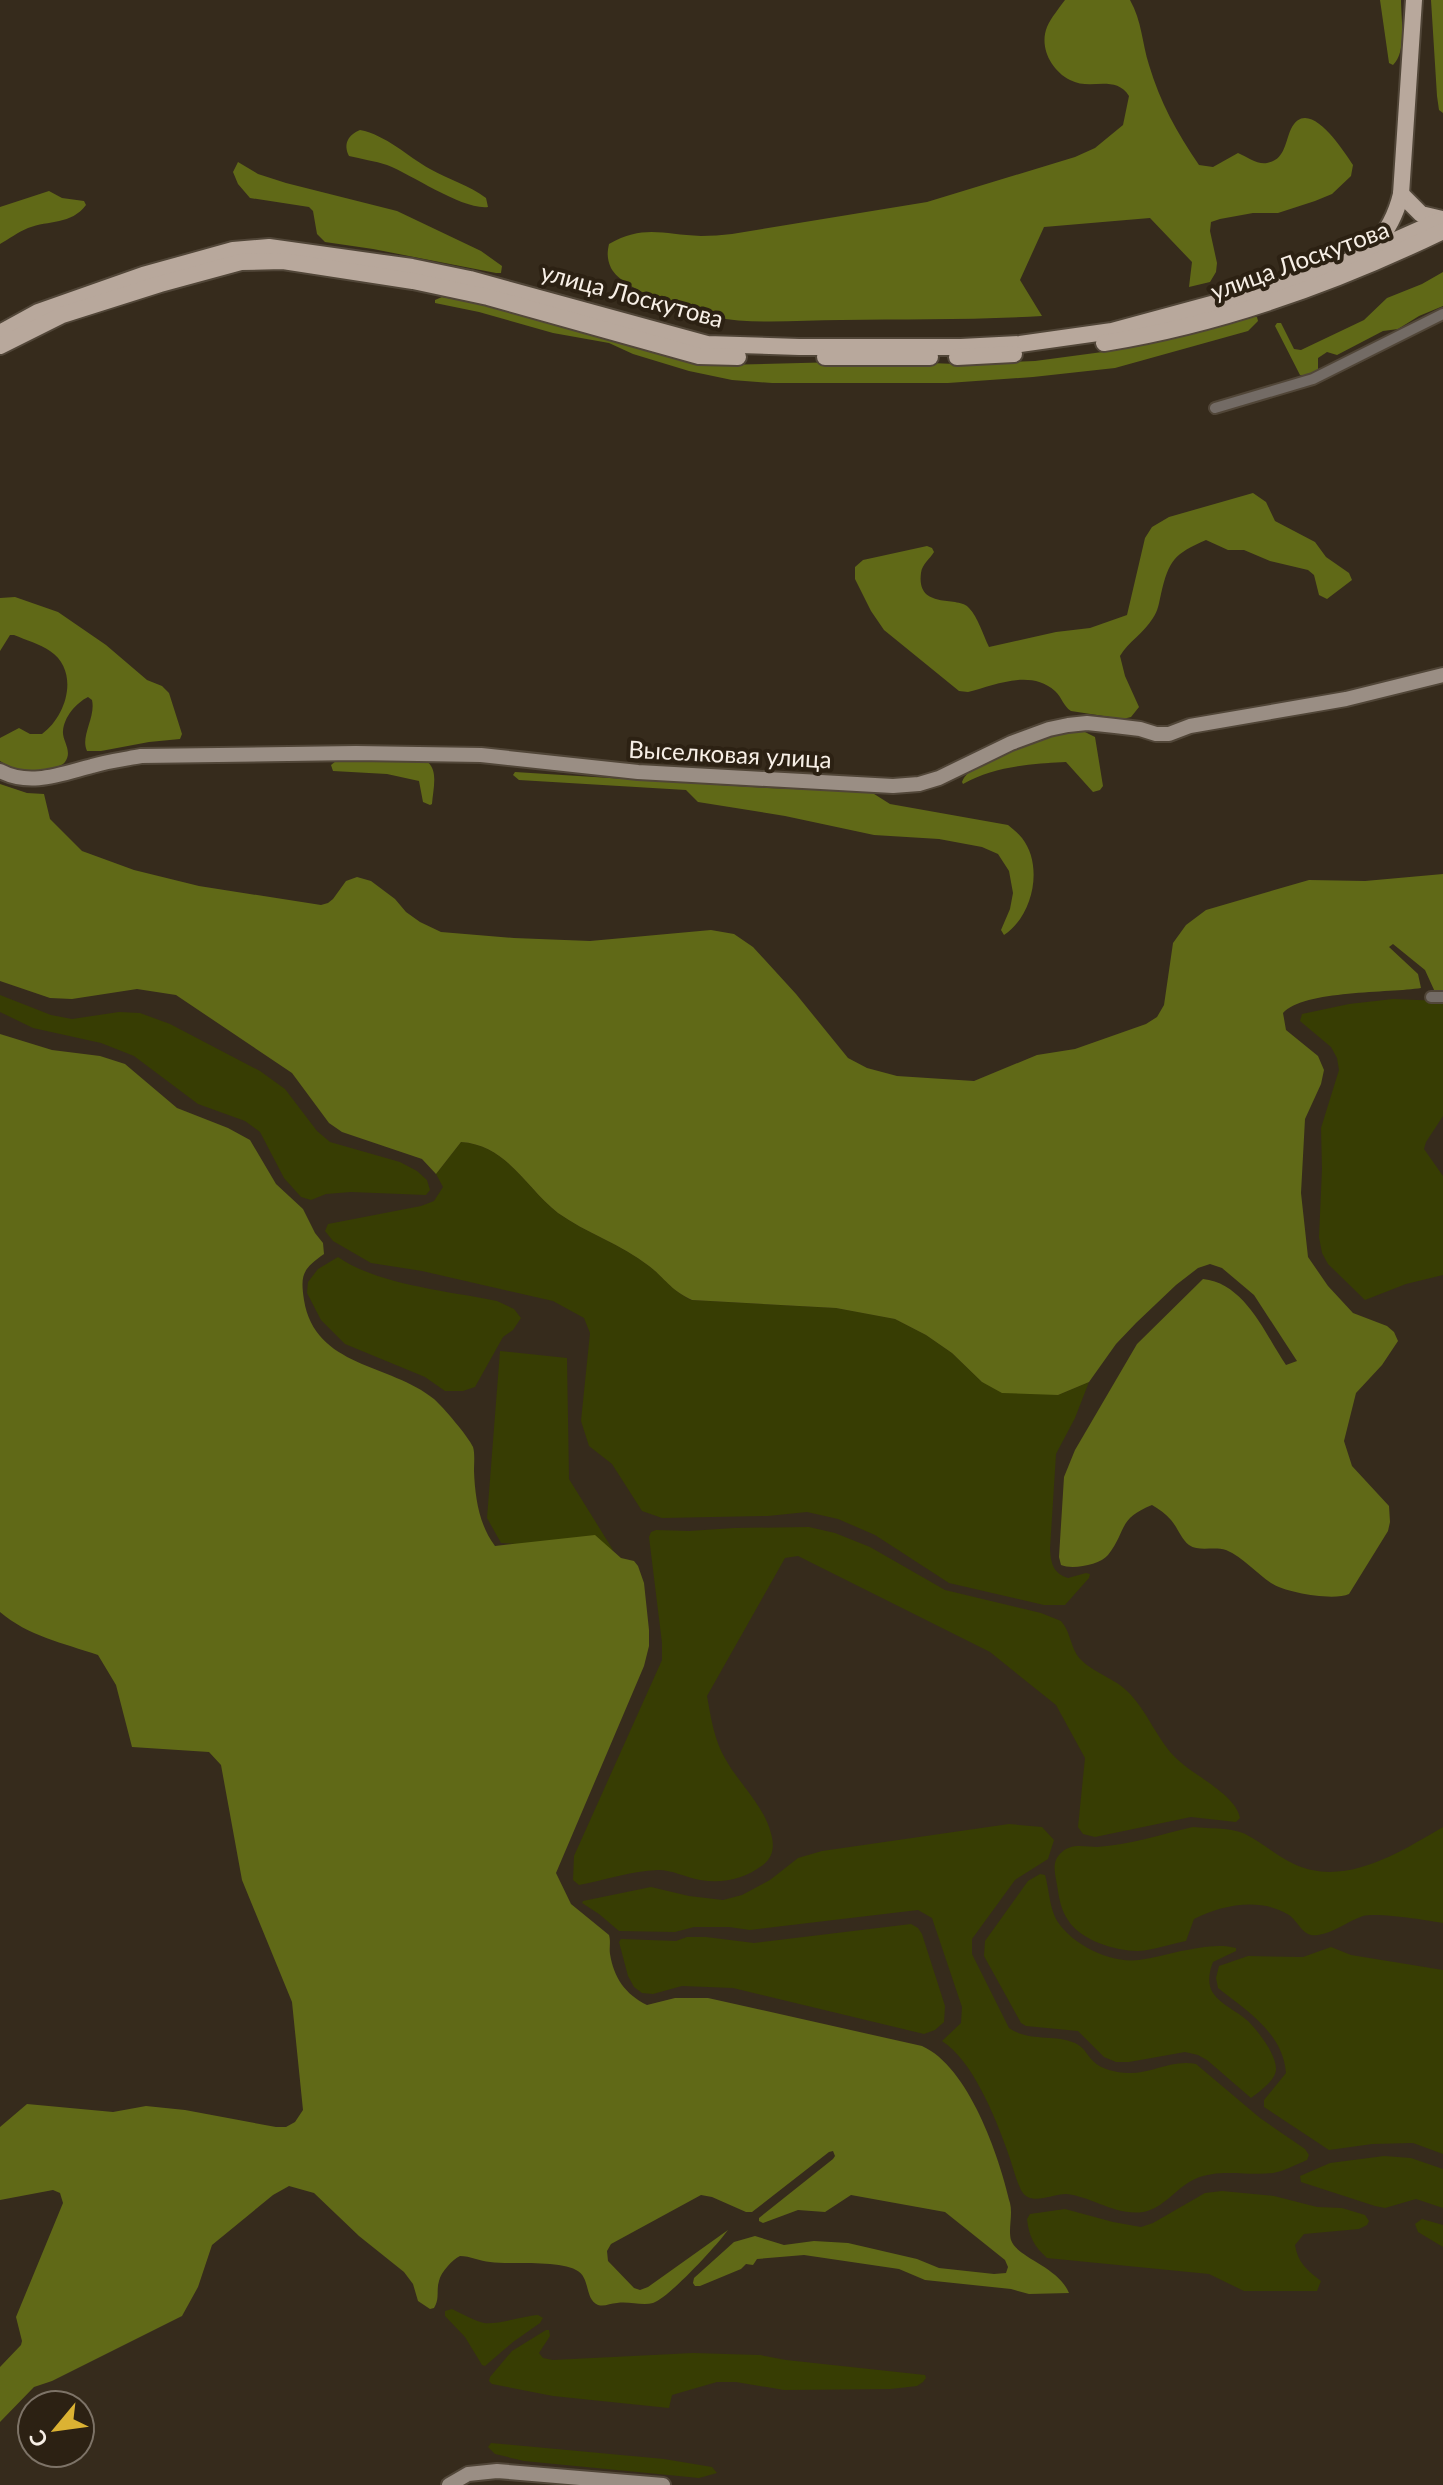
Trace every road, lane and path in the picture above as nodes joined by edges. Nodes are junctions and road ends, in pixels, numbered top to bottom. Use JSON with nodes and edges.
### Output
{"nodes":[{"id":1,"x":1414,"y":0,"type":"edge"},
{"id":2,"x":1401,"y":194,"type":"junction"},
{"id":3,"x":1442,"y":219,"type":"edge"},
{"id":4,"x":1443,"y":231,"type":"edge"},
{"id":5,"x":1417,"y":236,"type":"junction"},
{"id":6,"x":1369,"y":251,"type":"junction"},
{"id":7,"x":1443,"y":314,"type":"edge"},
{"id":8,"x":0,"y":333,"type":"edge"},
{"id":9,"x":0,"y":346,"type":"edge"},
{"id":10,"x":1215,"y":408,"type":"dead end"},
{"id":11,"x":1443,"y":675,"type":"edge"},
{"id":12,"x":0,"y":771,"type":"edge"},
{"id":13,"x":1431,"y":997,"type":"dead end"},
{"id":14,"x":1443,"y":997,"type":"edge"},
{"id":15,"x":449,"y":2485,"type":"edge"},
{"id":16,"x":663,"y":2485,"type":"edge"}],
"edges":[{"from":1,"to":2,"type":"main road"},
{"from":2,"to":3,"type":"main road"},
{"from":2,"to":5,"type":"main road"},
{"from":2,"to":6,"type":"main road"},
{"from":3,"to":5,"type":"main road","name":"улица Лоскутова"},
{"from":4,"to":5,"type":"main road","name":"улица Лоскутова"},
{"from":5,"to":6,"type":"main road","name":"улица Лоскутова"},
{"from":5,"to":9,"type":"main road","name":"улица Лоскутова"},
{"from":6,"to":8,"type":"main road","name":"улица Лоскутова"},
{"from":7,"to":10,"type":"street"},
{"from":11,"to":12,"type":"street","name":"Выселковая улица"},
{"from":13,"to":14,"type":"street"},
{"from":15,"to":16,"type":"street"}]}
